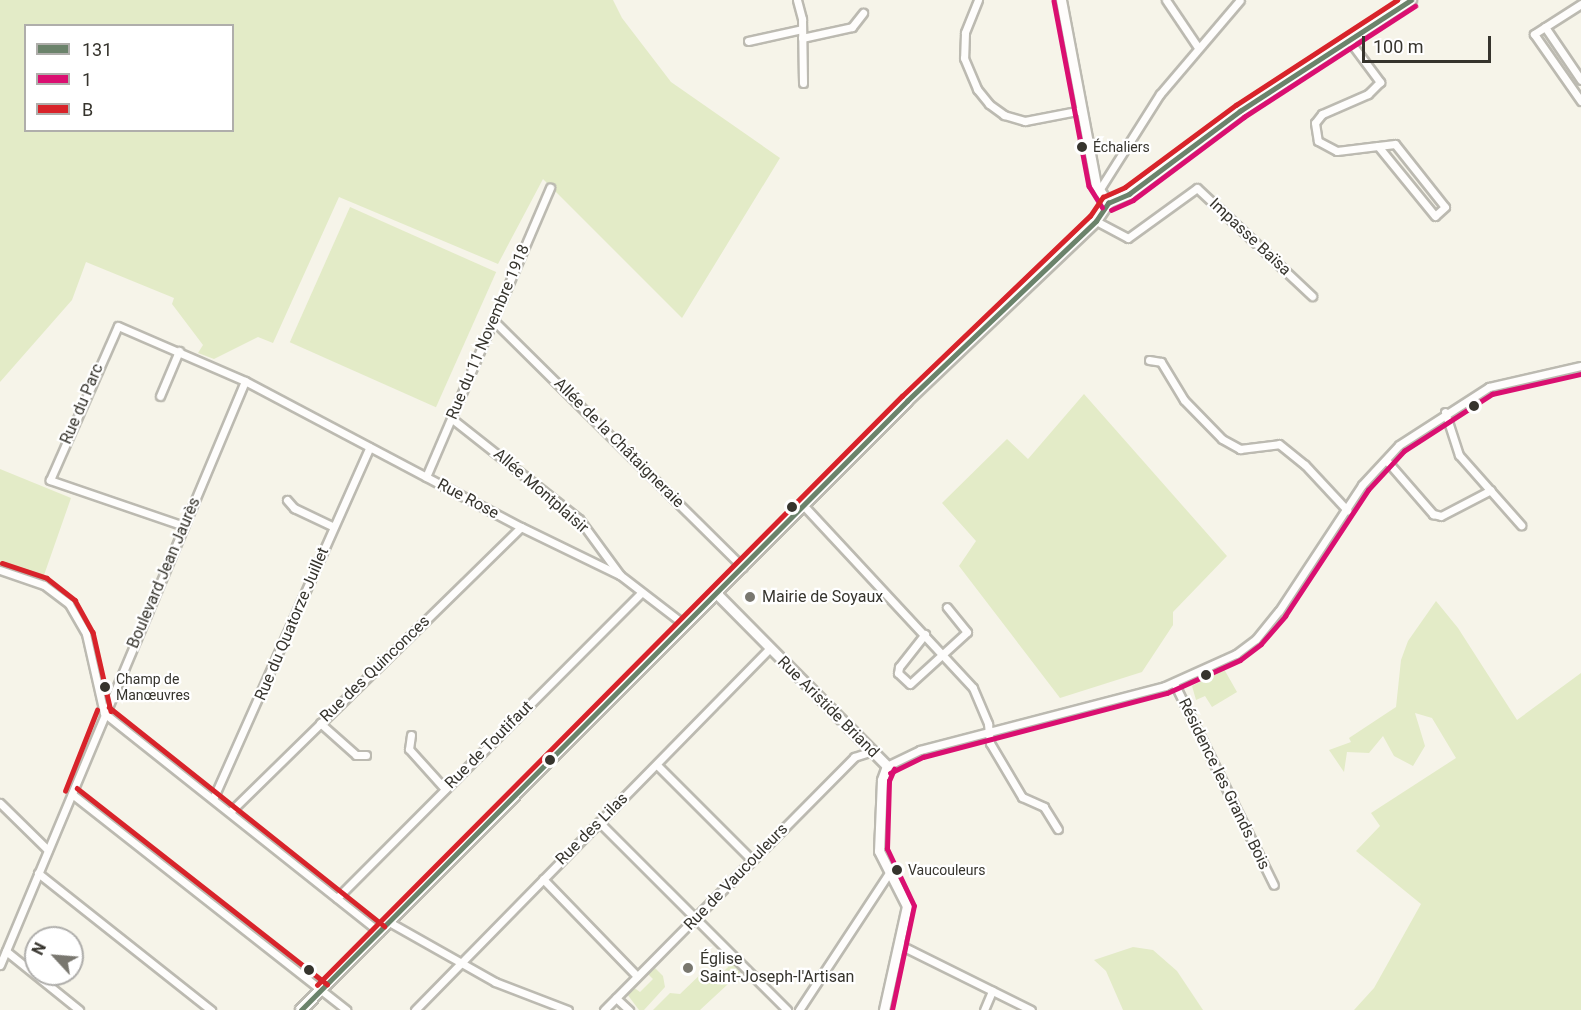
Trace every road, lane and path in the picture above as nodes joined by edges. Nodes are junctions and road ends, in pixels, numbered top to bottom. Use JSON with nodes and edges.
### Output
{"nodes":[{"id":1,"x":797,"y":0,"type":"edge"},
{"id":2,"x":978,"y":0,"type":"edge"},
{"id":3,"x":1061,"y":0,"type":"edge"},
{"id":4,"x":1166,"y":0,"type":"edge"},
{"id":5,"x":1240,"y":0,"type":"edge"},
{"id":6,"x":1411,"y":0,"type":"edge"},
{"id":7,"x":1581,"y":4,"type":"edge"},
{"id":8,"x":863,"y":13,"type":"dead end"},
{"id":9,"x":1545,"y":27,"type":"junction"},
{"id":10,"x":802,"y":29,"type":"junction"},
{"id":11,"x":802,"y":38,"type":"junction"},
{"id":12,"x":1348,"y":39,"type":"junction"},
{"id":13,"x":748,"y":41,"type":"dead end"},
{"id":14,"x":1197,"y":46,"type":"junction"},
{"id":15,"x":1581,"y":80,"type":"edge"},
{"id":16,"x":804,"y":83,"type":"dead end"},
{"id":17,"x":1581,"y":100,"type":"edge"},
{"id":18,"x":1082,"y":110,"type":"junction"},
{"id":19,"x":1378,"y":146,"type":"junction"},
{"id":20,"x":550,"y":187,"type":"dead end"},
{"id":21,"x":1098,"y":192,"type":"junction"},
{"id":22,"x":1108,"y":203,"type":"junction"},
{"id":23,"x":1096,"y":221,"type":"junction"},
{"id":24,"x":1312,"y":296,"type":"dead end"},
{"id":25,"x":494,"y":321,"type":"junction"},
{"id":26,"x":179,"y":351,"type":"junction"},
{"id":27,"x":1149,"y":360,"type":"dead end"},
{"id":28,"x":1581,"y":366,"type":"edge"},
{"id":29,"x":245,"y":381,"type":"junction"},
{"id":30,"x":160,"y":396,"type":"dead end"},
{"id":31,"x":1445,"y":412,"type":"junction"},
{"id":32,"x":451,"y":418,"type":"junction"},
{"id":33,"x":370,"y":447,"type":"junction"},
{"id":34,"x":1386,"y":460,"type":"junction"},
{"id":35,"x":426,"y":477,"type":"junction"},
{"id":36,"x":1491,"y":490,"type":"junction"},
{"id":37,"x":287,"y":500,"type":"dead end"},
{"id":38,"x":804,"y":506,"type":"junction"},
{"id":39,"x":1347,"y":510,"type":"junction"},
{"id":40,"x":1521,"y":525,"type":"dead end"},
{"id":41,"x":184,"y":526,"type":"junction"},
{"id":42,"x":334,"y":526,"type":"junction"},
{"id":43,"x":521,"y":527,"type":"junction"},
{"id":44,"x":743,"y":567,"type":"junction"},
{"id":45,"x":0,"y":570,"type":"edge"},
{"id":46,"x":620,"y":575,"type":"junction"},
{"id":47,"x":641,"y":593,"type":"junction"},
{"id":48,"x":716,"y":593,"type":"junction"},
{"id":49,"x":947,"y":607,"type":"dead end"},
{"id":50,"x":685,"y":625,"type":"junction"},
{"id":51,"x":925,"y":634,"type":"junction"},
{"id":52,"x":770,"y":648,"type":"junction"},
{"id":53,"x":943,"y":654,"type":"junction"},
{"id":54,"x":1174,"y":683,"type":"junction"},
{"id":55,"x":104,"y":713,"type":"junction"},
{"id":56,"x":320,"y":723,"type":"junction"},
{"id":57,"x":988,"y":731,"type":"junction"},
{"id":58,"x":411,"y":735,"type":"dead end"},
{"id":59,"x":872,"y":751,"type":"junction"},
{"id":60,"x":366,"y":754,"type":"dead end"},
{"id":61,"x":657,"y":765,"type":"junction"},
{"id":62,"x":887,"y":766,"type":"junction"},
{"id":63,"x":445,"y":789,"type":"junction"},
{"id":64,"x":72,"y":794,"type":"junction"},
{"id":65,"x":213,"y":799,"type":"junction"},
{"id":66,"x":0,"y":803,"type":"edge"},
{"id":67,"x":230,"y":812,"type":"junction"},
{"id":68,"x":599,"y":822,"type":"junction"},
{"id":69,"x":1058,"y":829,"type":"dead end"},
{"id":70,"x":48,"y":850,"type":"junction"},
{"id":71,"x":752,"y":860,"type":"junction"},
{"id":72,"x":38,"y":873,"type":"junction"},
{"id":73,"x":889,"y":873,"type":"junction"},
{"id":74,"x":543,"y":879,"type":"junction"},
{"id":75,"x":1274,"y":885,"type":"dead end"},
{"id":76,"x":337,"y":898,"type":"junction"},
{"id":77,"x":694,"y":919,"type":"junction"},
{"id":78,"x":389,"y":922,"type":"junction"},
{"id":79,"x":379,"y":932,"type":"junction"},
{"id":80,"x":900,"y":945,"type":"junction"},
{"id":81,"x":6,"y":951,"type":"junction"},
{"id":82,"x":462,"y":963,"type":"junction"},
{"id":83,"x":0,"y":965,"type":"edge"},
{"id":84,"x":637,"y":976,"type":"junction"},
{"id":85,"x":322,"y":990,"type":"junction"},
{"id":86,"x":993,"y":991,"type":"junction"},
{"id":87,"x":616,"y":998,"type":"junction"},
{"id":88,"x":79,"y":1010,"type":"edge"},
{"id":89,"x":211,"y":1010,"type":"edge"},
{"id":90,"x":301,"y":1010,"type":"edge"},
{"id":91,"x":346,"y":1010,"type":"edge"},
{"id":92,"x":415,"y":1010,"type":"edge"},
{"id":93,"x":568,"y":1010,"type":"edge"},
{"id":94,"x":604,"y":1010,"type":"edge"},
{"id":95,"x":629,"y":1010,"type":"edge"},
{"id":96,"x":787,"y":1010,"type":"edge"},
{"id":97,"x":800,"y":1010,"type":"edge"},
{"id":98,"x":884,"y":1010,"type":"edge"},
{"id":99,"x":984,"y":1010,"type":"edge"},
{"id":100,"x":1031,"y":1010,"type":"edge"}],
"edges":[{"from":1,"to":10,"type":"street"},
{"from":2,"to":18,"type":"street"},
{"from":3,"to":18,"type":"street"},
{"from":4,"to":14,"type":"street"},
{"from":5,"to":14,"type":"street"},
{"from":6,"to":12,"type":"main road"},
{"from":7,"to":9,"type":"street"},
{"from":8,"to":11,"type":"street"},
{"from":9,"to":15,"type":"street"},
{"from":9,"to":17,"type":"street"},
{"from":10,"to":11,"type":"street"},
{"from":10,"to":13,"type":"street"},
{"from":11,"to":16,"type":"street"},
{"from":12,"to":19,"type":"street"},
{"from":12,"to":22,"type":"main road"},
{"from":14,"to":21,"type":"street"},
{"from":18,"to":21,"type":"street"},
{"from":19,"to":19,"type":"street"},
{"from":20,"to":25,"type":"street","name":"Rue du 11 Novembre 1918"},
{"from":21,"to":22,"type":"street"},
{"from":22,"to":23,"type":"main road"},
{"from":23,"to":24,"type":"street","name":"Impasse Baïsa"},
{"from":23,"to":38,"type":"main road"},
{"from":25,"to":32,"type":"street","name":"Rue du 11 Novembre 1918"},
{"from":25,"to":44,"type":"street","name":"Allée de la Châtaigneraie"},
{"from":26,"to":29,"type":"street","name":"Rue du Parc"},
{"from":26,"to":30,"type":"street"},
{"from":26,"to":41,"type":"street","name":"Rue du Parc"},
{"from":27,"to":39,"type":"street"},
{"from":28,"to":31,"type":"street"},
{"from":29,"to":33,"type":"street","name":"Rue Rose"},
{"from":29,"to":41,"type":"street","name":"Boulevard Jean Jaurès"},
{"from":31,"to":34,"type":"street"},
{"from":31,"to":36,"type":"street"},
{"from":32,"to":35,"type":"street","name":"Rue du 11 Novembre 1918"},
{"from":32,"to":46,"type":"street","name":"Allée Montplaisir"},
{"from":33,"to":35,"type":"street","name":"Rue Rose"},
{"from":33,"to":42,"type":"street","name":"Rue du Quatorze Juillet"},
{"from":34,"to":36,"type":"street"},
{"from":34,"to":39,"type":"street"},
{"from":35,"to":43,"type":"street","name":"Rue Rose"},
{"from":36,"to":40,"type":"street"},
{"from":37,"to":42,"type":"street"},
{"from":38,"to":44,"type":"main road"},
{"from":38,"to":51,"type":"street"},
{"from":39,"to":54,"type":"street"},
{"from":41,"to":55,"type":"street","name":"Boulevard Jean Jaurès"},
{"from":42,"to":65,"type":"street","name":"Rue du Quatorze Juillet"},
{"from":43,"to":46,"type":"street","name":"Rue Rose"},
{"from":43,"to":56,"type":"street","name":"Rue des Quinconces"},
{"from":44,"to":48,"type":"main road"},
{"from":45,"to":55,"type":"street"},
{"from":46,"to":47,"type":"street","name":"Rue Rose"},
{"from":47,"to":50,"type":"street","name":"Rue Rose"},
{"from":47,"to":63,"type":"street","name":"Rue de Toutifaut"},
{"from":48,"to":50,"type":"main road"},
{"from":48,"to":52,"type":"street","name":"Rue Aristide Briand"},
{"from":49,"to":53,"type":"street"},
{"from":50,"to":78,"type":"main road"},
{"from":51,"to":53,"type":"street"},
{"from":51,"to":53,"type":"street"},
{"from":52,"to":59,"type":"street","name":"Rue Aristide Briand"},
{"from":52,"to":61,"type":"street","name":"Rue des Lilas"},
{"from":53,"to":57,"type":"street"},
{"from":54,"to":57,"type":"street"},
{"from":54,"to":75,"type":"street","name":"Résidence les Grands Bois"},
{"from":55,"to":64,"type":"street","name":"Boulevard Jean Jaurès"},
{"from":55,"to":65,"type":"street"},
{"from":56,"to":60,"type":"street"},
{"from":56,"to":67,"type":"street","name":"Rue des Quinconces"},
{"from":57,"to":62,"type":"street"},
{"from":57,"to":69,"type":"street"},
{"from":58,"to":63,"type":"street"},
{"from":59,"to":62,"type":"street","name":"Rue Aristide Briand"},
{"from":59,"to":71,"type":"street","name":"Rue de Vaucouleurs"},
{"from":61,"to":68,"type":"street","name":"Rue des Lilas"},
{"from":61,"to":71,"type":"street"},
{"from":62,"to":73,"type":"street","name":"Rue Aristide Briand"},
{"from":63,"to":76,"type":"street","name":"Rue de Toutifaut"},
{"from":64,"to":70,"type":"street","name":"Boulevard Jean Jaurès"},
{"from":64,"to":85,"type":"street"},
{"from":65,"to":67,"type":"street"},
{"from":66,"to":70,"type":"street"},
{"from":67,"to":76,"type":"street"},
{"from":68,"to":74,"type":"street","name":"Rue des Lilas"},
{"from":68,"to":77,"type":"street"},
{"from":70,"to":72,"type":"street","name":"Boulevard Jean Jaurès"},
{"from":71,"to":77,"type":"street","name":"Rue de Vaucouleurs"},
{"from":72,"to":81,"type":"street","name":"Boulevard Jean Jaurès"},
{"from":72,"to":89,"type":"street"},
{"from":73,"to":80,"type":"street","name":"Rue Aristide Briand"},
{"from":73,"to":97,"type":"street"},
{"from":74,"to":82,"type":"street","name":"Rue des Lilas"},
{"from":74,"to":84,"type":"street"},
{"from":76,"to":79,"type":"street"},
{"from":77,"to":84,"type":"street","name":"Rue de Vaucouleurs"},
{"from":77,"to":96,"type":"street"},
{"from":78,"to":79,"type":"main road"},
{"from":78,"to":82,"type":"street"},
{"from":79,"to":85,"type":"main road"},
{"from":80,"to":86,"type":"street"},
{"from":80,"to":98,"type":"street","name":"Rue Aristide Briand"},
{"from":81,"to":83,"type":"street","name":"Boulevard Jean Jaurès"},
{"from":81,"to":88,"type":"street"},
{"from":82,"to":92,"type":"street","name":"Rue des Lilas"},
{"from":82,"to":93,"type":"street"},
{"from":84,"to":87,"type":"street","name":"Rue de Vaucouleurs"},
{"from":85,"to":90,"type":"main road"},
{"from":85,"to":91,"type":"street"},
{"from":86,"to":99,"type":"street"},
{"from":86,"to":100,"type":"street"},
{"from":87,"to":94,"type":"street","name":"Rue de Vaucouleurs"},
{"from":87,"to":95,"type":"street"}]}
